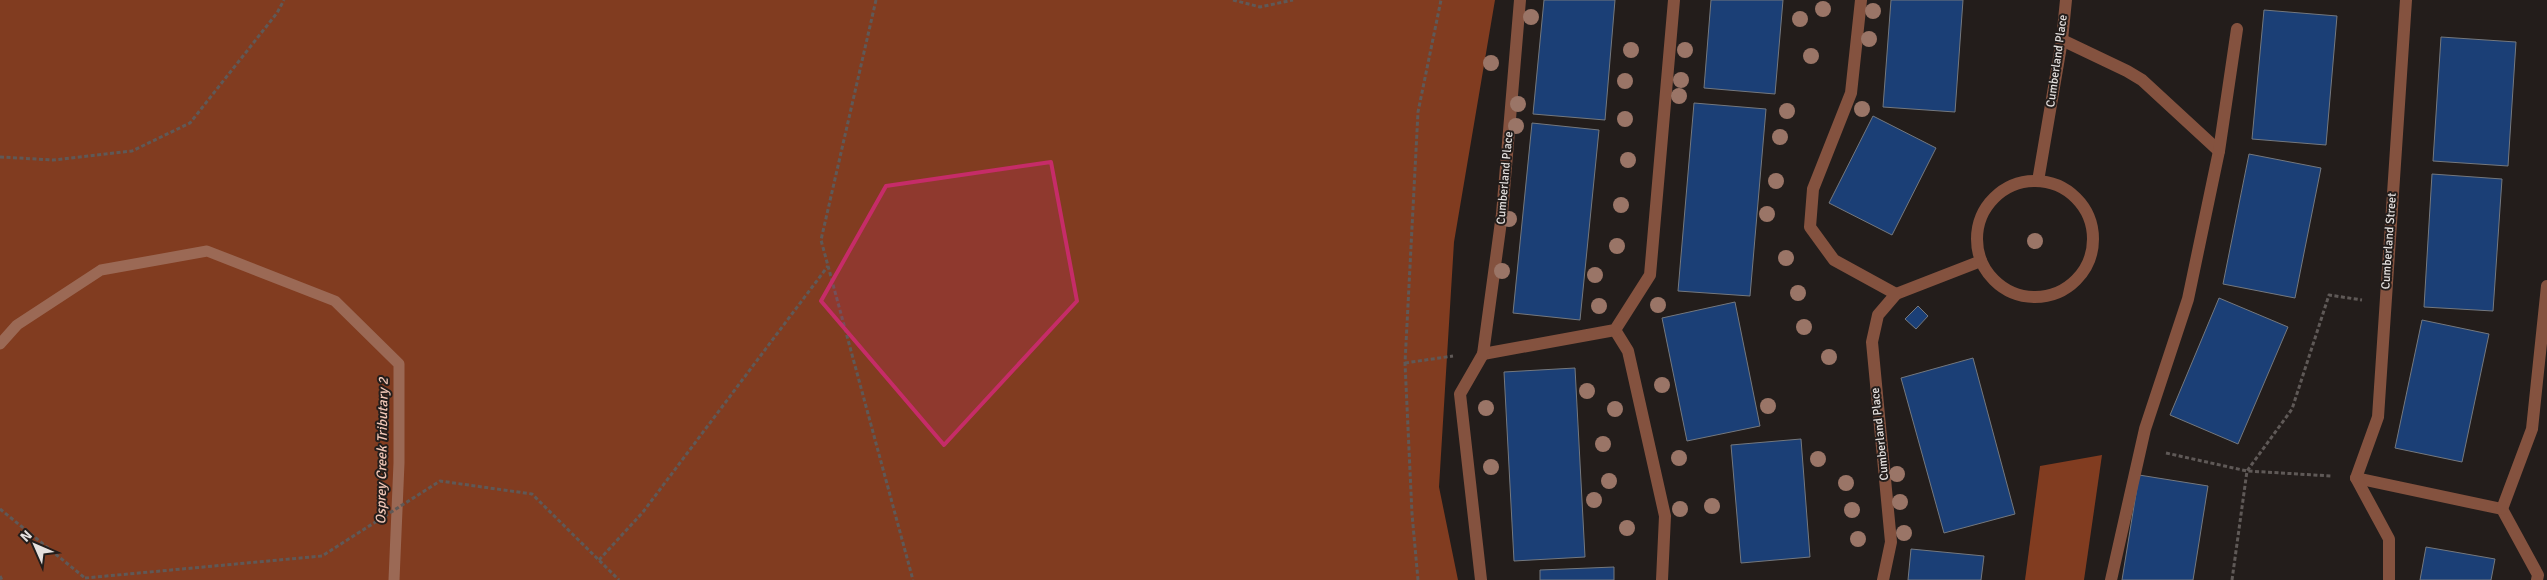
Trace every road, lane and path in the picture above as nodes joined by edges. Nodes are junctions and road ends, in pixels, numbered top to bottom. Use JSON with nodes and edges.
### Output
{"nodes":[{"id":1,"x":284,"y":0,"type":"edge"},
{"id":2,"x":876,"y":0,"type":"edge"},
{"id":3,"x":1232,"y":0,"type":"edge"},
{"id":4,"x":1293,"y":0,"type":"edge"},
{"id":5,"x":1441,"y":0,"type":"edge"},
{"id":6,"x":1520,"y":0,"type":"edge"},
{"id":7,"x":1674,"y":0,"type":"edge"},
{"id":8,"x":1861,"y":0,"type":"edge"},
{"id":9,"x":2066,"y":0,"type":"edge"},
{"id":10,"x":2406,"y":0,"type":"edge"},
{"id":11,"x":2238,"y":29,"type":"dead end"},
{"id":12,"x":2062,"y":40,"type":"junction"},
{"id":13,"x":2219,"y":151,"type":"junction"},
{"id":14,"x":0,"y":156,"type":"edge"},
{"id":15,"x":2038,"y":181,"type":"junction"},
{"id":16,"x":1980,"y":261,"type":"junction"},
{"id":17,"x":828,"y":266,"type":"junction"},
{"id":18,"x":2547,"y":286,"type":"edge"},
{"id":19,"x":1896,"y":294,"type":"junction"},
{"id":20,"x":2385,"y":303,"type":"junction"},
{"id":21,"x":1615,"y":330,"type":"junction"},
{"id":22,"x":1483,"y":354,"type":"junction"},
{"id":23,"x":1455,"y":356,"type":"dead end"},
{"id":24,"x":1405,"y":363,"type":"junction"},
{"id":25,"x":2141,"y":447,"type":"junction"},
{"id":26,"x":2247,"y":471,"type":"junction"},
{"id":27,"x":2356,"y":478,"type":"junction"},
{"id":28,"x":0,"y":509,"type":"edge"},
{"id":29,"x":2502,"y":510,"type":"junction"},
{"id":30,"x":599,"y":560,"type":"junction"},
{"id":31,"x":0,"y":576,"type":"edge"},
{"id":32,"x":86,"y":579,"type":"edge"},
{"id":33,"x":2,"y":580,"type":"edge"},
{"id":34,"x":619,"y":580,"type":"edge"},
{"id":35,"x":913,"y":580,"type":"edge"},
{"id":36,"x":1418,"y":580,"type":"edge"},
{"id":37,"x":1481,"y":580,"type":"edge"},
{"id":38,"x":1662,"y":580,"type":"edge"},
{"id":39,"x":1883,"y":580,"type":"edge"},
{"id":40,"x":2111,"y":580,"type":"edge"},
{"id":41,"x":2232,"y":580,"type":"edge"},
{"id":42,"x":2389,"y":580,"type":"edge"},
{"id":43,"x":2537,"y":580,"type":"edge"}],
"edges":[{"from":1,"to":14,"type":"path"},
{"from":2,"to":17,"type":"path"},
{"from":3,"to":4,"type":"path"},
{"from":5,"to":24,"type":"path"},
{"from":6,"to":22,"type":"street","name":"Cumberland Place"},
{"from":7,"to":21,"type":"street"},
{"from":8,"to":19,"type":"street"},
{"from":9,"to":12,"type":"street","name":"Cumberland Place"},
{"from":10,"to":20,"type":"street","name":"Cumberland Street"},
{"from":11,"to":13,"type":"street"},
{"from":12,"to":13,"type":"street"},
{"from":12,"to":15,"type":"street","name":"Cumberland Place"},
{"from":13,"to":25,"type":"street"},
{"from":15,"to":16,"type":"street"},
{"from":15,"to":16,"type":"street"},
{"from":16,"to":19,"type":"street","name":"Cumberland Place"},
{"from":17,"to":30,"type":"path"},
{"from":17,"to":35,"type":"path"},
{"from":18,"to":29,"type":"street"},
{"from":19,"to":39,"type":"street","name":"Cumberland Place"},
{"from":20,"to":26,"type":"path"},
{"from":20,"to":27,"type":"street","name":"Cumberland Street"},
{"from":21,"to":22,"type":"street"},
{"from":21,"to":38,"type":"street"},
{"from":22,"to":37,"type":"street","name":"Cumberland Place"},
{"from":23,"to":24,"type":"path"},
{"from":24,"to":36,"type":"path"},
{"from":25,"to":26,"type":"path"},
{"from":25,"to":40,"type":"street"},
{"from":26,"to":27,"type":"path"},
{"from":26,"to":41,"type":"path"},
{"from":27,"to":29,"type":"street"},
{"from":27,"to":42,"type":"street"},
{"from":28,"to":32,"type":"path"},
{"from":29,"to":43,"type":"street"},
{"from":30,"to":32,"type":"path"},
{"from":30,"to":34,"type":"path"},
{"from":31,"to":33,"type":"path"}]}
